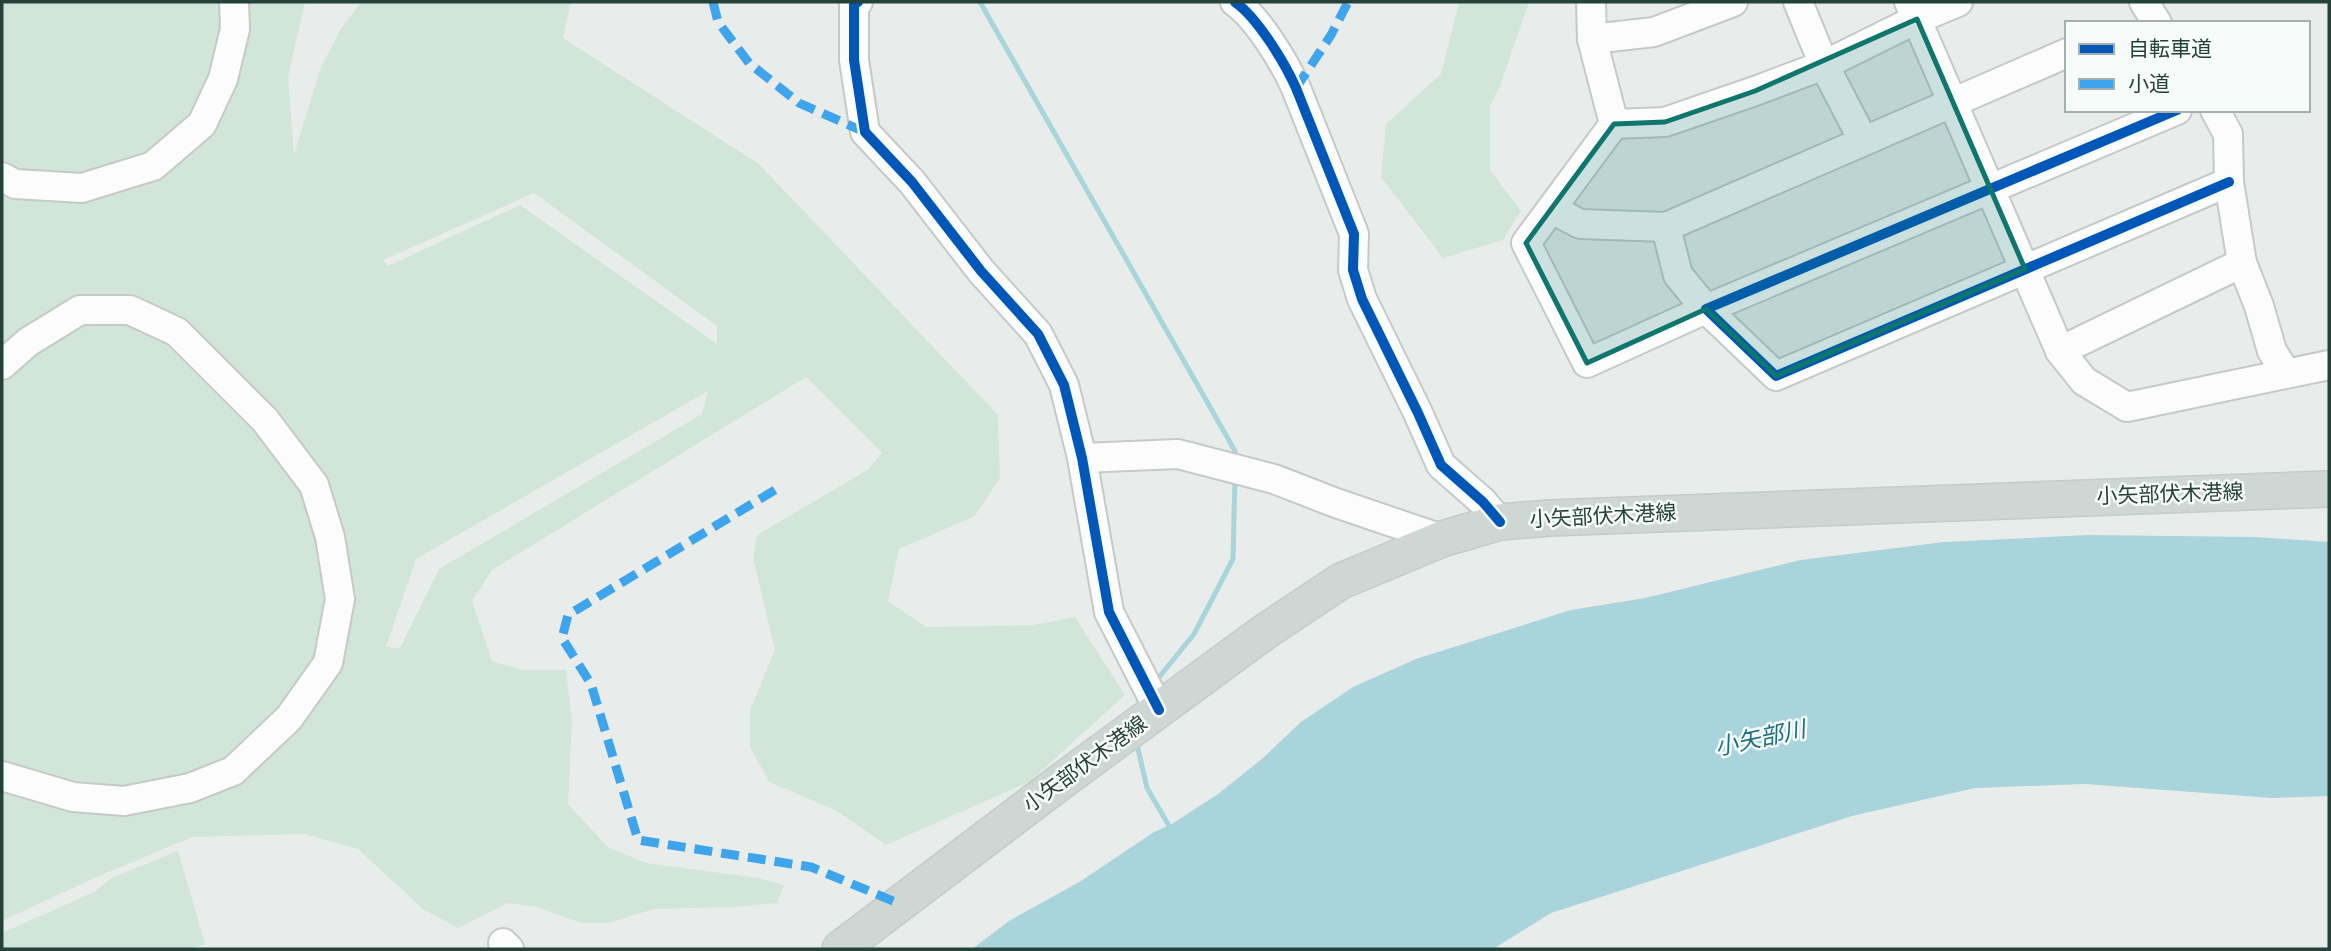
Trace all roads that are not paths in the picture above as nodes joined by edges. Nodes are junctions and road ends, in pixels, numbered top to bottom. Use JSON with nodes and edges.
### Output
{"nodes":[{"id":1,"x":234,"y":2,"type":"edge"},
{"id":2,"x":858,"y":2,"type":"edge"},
{"id":3,"x":1235,"y":2,"type":"edge"},
{"id":4,"x":1591,"y":2,"type":"edge"},
{"id":5,"x":1733,"y":2,"type":"edge"},
{"id":6,"x":1798,"y":2,"type":"edge"},
{"id":7,"x":1958,"y":2,"type":"edge"},
{"id":8,"x":1913,"y":10,"type":"edge"},
{"id":9,"x":1592,"y":39,"type":"junction"},
{"id":10,"x":2065,"y":54,"type":"edge"},
{"id":11,"x":1824,"y":65,"type":"junction"},
{"id":12,"x":1954,"y":102,"type":"junction"},
{"id":13,"x":2172,"y":112,"type":"edge"},
{"id":14,"x":2216,"y":112,"type":"edge"},
{"id":15,"x":1614,"y":124,"type":"junction"},
{"id":16,"x":1863,"y":140,"type":"junction"},
{"id":17,"x":2,"y":177,"type":"edge"},
{"id":18,"x":2229,"y":182,"type":"junction"},
{"id":19,"x":1990,"y":187,"type":"junction"},
{"id":20,"x":1552,"y":209,"type":"junction"},
{"id":21,"x":1666,"y":227,"type":"junction"},
{"id":22,"x":2242,"y":264,"type":"junction"},
{"id":23,"x":2025,"y":269,"type":"junction"},
{"id":24,"x":1706,"y":309,"type":"junction"},
{"id":25,"x":2060,"y":351,"type":"junction"},
{"id":26,"x":2,"y":365,"type":"edge"},
{"id":27,"x":2329,"y":365,"type":"edge"},
{"id":28,"x":2286,"y":373,"type":"junction"},
{"id":29,"x":1082,"y":458,"type":"junction"},
{"id":30,"x":2329,"y":489,"type":"edge"},
{"id":31,"x":1500,"y":522,"type":"junction"},
{"id":32,"x":1442,"y":539,"type":"junction"},
{"id":33,"x":1159,"y":709,"type":"junction"},
{"id":34,"x":2,"y":776,"type":"edge"},
{"id":35,"x":840,"y":949,"type":"edge"}],
"edges":[{"from":1,"to":17,"type":"street"},
{"from":2,"to":29,"type":"street"},
{"from":3,"to":31,"type":"street"},
{"from":4,"to":9,"type":"street"},
{"from":5,"to":9,"type":"street"},
{"from":6,"to":11,"type":"street"},
{"from":7,"to":8,"type":"street"},
{"from":8,"to":11,"type":"street"},
{"from":8,"to":12,"type":"street"},
{"from":9,"to":15,"type":"street"},
{"from":10,"to":12,"type":"street"},
{"from":11,"to":15,"type":"street"},
{"from":11,"to":16,"type":"street"},
{"from":12,"to":16,"type":"street"},
{"from":12,"to":19,"type":"street"},
{"from":13,"to":19,"type":"street"},
{"from":14,"to":18,"type":"street"},
{"from":15,"to":20,"type":"street"},
{"from":16,"to":21,"type":"street"},
{"from":18,"to":22,"type":"street"},
{"from":18,"to":23,"type":"street"},
{"from":19,"to":23,"type":"street"},
{"from":19,"to":24,"type":"street"},
{"from":20,"to":21,"type":"street"},
{"from":20,"to":24,"type":"street"},
{"from":21,"to":24,"type":"street"},
{"from":22,"to":25,"type":"street"},
{"from":22,"to":28,"type":"street"},
{"from":23,"to":24,"type":"street"},
{"from":23,"to":25,"type":"street"},
{"from":25,"to":28,"type":"street"},
{"from":26,"to":34,"type":"street"},
{"from":27,"to":28,"type":"street"},
{"from":29,"to":32,"type":"street"},
{"from":29,"to":33,"type":"street"},
{"from":30,"to":31,"type":"main road","name":"小矢部伏木港線"},
{"from":31,"to":32,"type":"main road","name":"小矢部伏木港線"},
{"from":32,"to":33,"type":"main road","name":"小矢部伏木港線"},
{"from":33,"to":35,"type":"main road","name":"小矢部伏木港線"}]}
